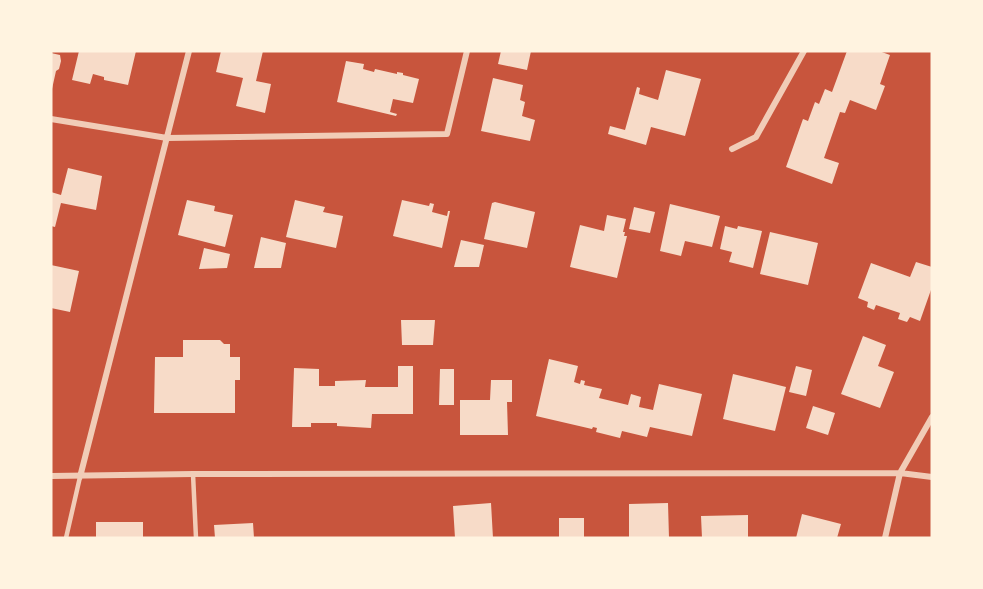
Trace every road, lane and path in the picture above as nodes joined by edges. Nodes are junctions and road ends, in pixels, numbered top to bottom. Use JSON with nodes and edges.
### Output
{"nodes":[{"id":1,"x":189,"y":51,"type":"edge"},
{"id":2,"x":467,"y":51,"type":"edge"},
{"id":3,"x":804,"y":51,"type":"edge"},
{"id":4,"x":51,"y":119,"type":"edge"},
{"id":5,"x":167,"y":138,"type":"junction"},
{"id":6,"x":732,"y":149,"type":"dead end"},
{"id":7,"x":932,"y":417,"type":"edge"},
{"id":8,"x":900,"y":473,"type":"junction"},
{"id":9,"x":194,"y":474,"type":"junction"},
{"id":10,"x":51,"y":476,"type":"edge"},
{"id":11,"x":80,"y":477,"type":"junction"},
{"id":12,"x":932,"y":477,"type":"edge"},
{"id":13,"x":66,"y":538,"type":"edge"},
{"id":14,"x":196,"y":538,"type":"edge"},
{"id":15,"x":885,"y":538,"type":"edge"}],
"edges":[{"from":1,"to":5,"type":"street"},
{"from":2,"to":5,"type":"street"},
{"from":3,"to":6,"type":"street"},
{"from":4,"to":5,"type":"street"},
{"from":5,"to":11,"type":"street"},
{"from":7,"to":8,"type":"street"},
{"from":8,"to":9,"type":"street"},
{"from":8,"to":12,"type":"street"},
{"from":8,"to":15,"type":"street"},
{"from":9,"to":11,"type":"street"},
{"from":9,"to":14,"type":"lane"},
{"from":10,"to":11,"type":"street"},
{"from":11,"to":13,"type":"lane"}]}
